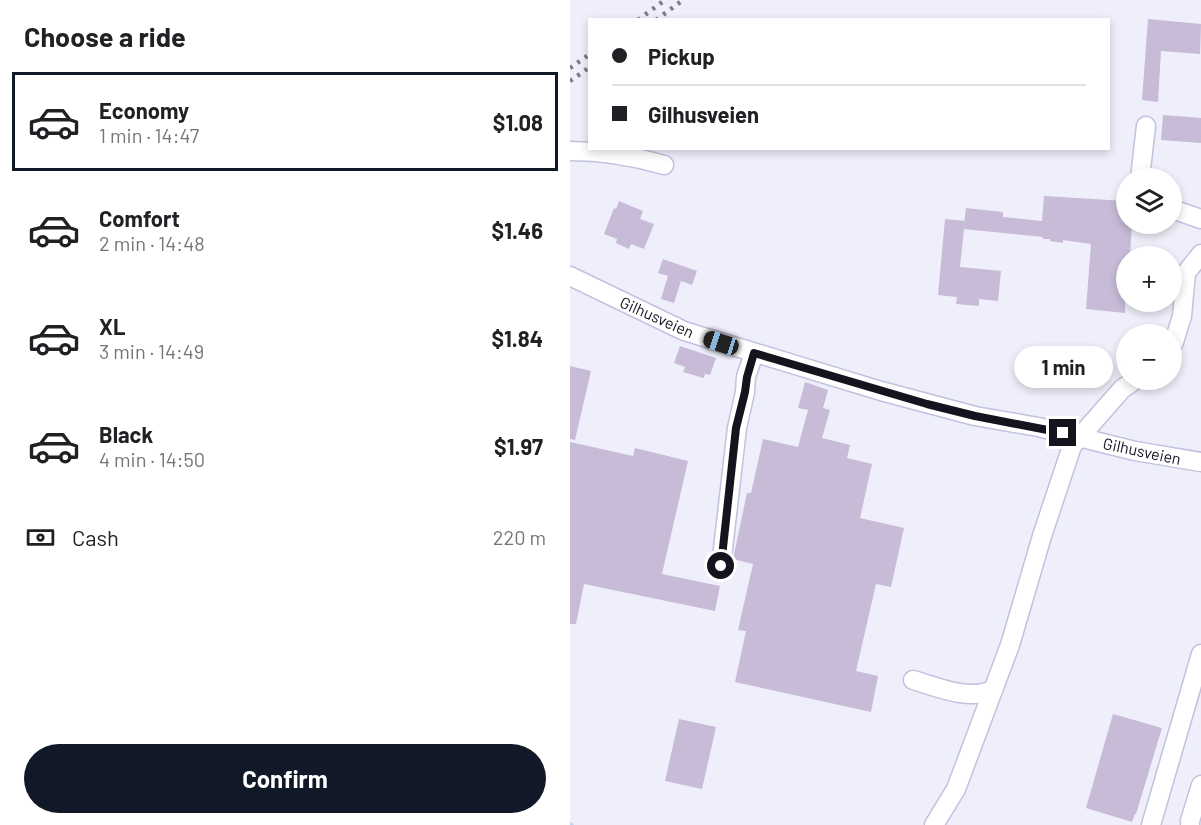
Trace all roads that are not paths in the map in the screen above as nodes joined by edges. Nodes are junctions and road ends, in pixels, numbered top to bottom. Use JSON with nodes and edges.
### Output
{"nodes":[{"id":1,"x":1146,"y":126,"type":"dead end"},
{"id":2,"x":570,"y":151,"type":"edge"},
{"id":3,"x":664,"y":165,"type":"dead end"},
{"id":4,"x":1141,"y":168,"type":"edge"},
{"id":5,"x":1182,"y":212,"type":"edge"},
{"id":6,"x":1201,"y":219,"type":"edge"},
{"id":7,"x":1201,"y":254,"type":"edge"},
{"id":8,"x":570,"y":276,"type":"edge"},
{"id":9,"x":1180,"y":324,"type":"edge"},
{"id":10,"x":754,"y":353,"type":"junction"},
{"id":11,"x":1121,"y":390,"type":"edge"},
{"id":12,"x":1079,"y":437,"type":"junction"},
{"id":13,"x":1201,"y":462,"type":"edge"},
{"id":14,"x":721,"y":566,"type":"dead end"},
{"id":15,"x":1201,"y":654,"type":"edge"},
{"id":16,"x":913,"y":681,"type":"dead end"},
{"id":17,"x":993,"y":690,"type":"junction"},
{"id":18,"x":1201,"y":785,"type":"edge"},
{"id":19,"x":934,"y":825,"type":"edge"},
{"id":20,"x":1151,"y":825,"type":"edge"},
{"id":21,"x":1190,"y":825,"type":"edge"}],
"edges":[{"from":1,"to":4,"type":"street"},
{"from":2,"to":3,"type":"street"},
{"from":5,"to":6,"type":"street"},
{"from":7,"to":9,"type":"street"},
{"from":8,"to":10,"type":"street","name":"Gilhusveien"},
{"from":10,"to":12,"type":"street","name":"Gilhusveien"},
{"from":10,"to":14,"type":"street"},
{"from":11,"to":12,"type":"street"},
{"from":12,"to":13,"type":"street","name":"Gilhusveien"},
{"from":12,"to":17,"type":"street"},
{"from":15,"to":20,"type":"street"},
{"from":16,"to":17,"type":"street"},
{"from":17,"to":19,"type":"street"},
{"from":18,"to":21,"type":"street"}]}
